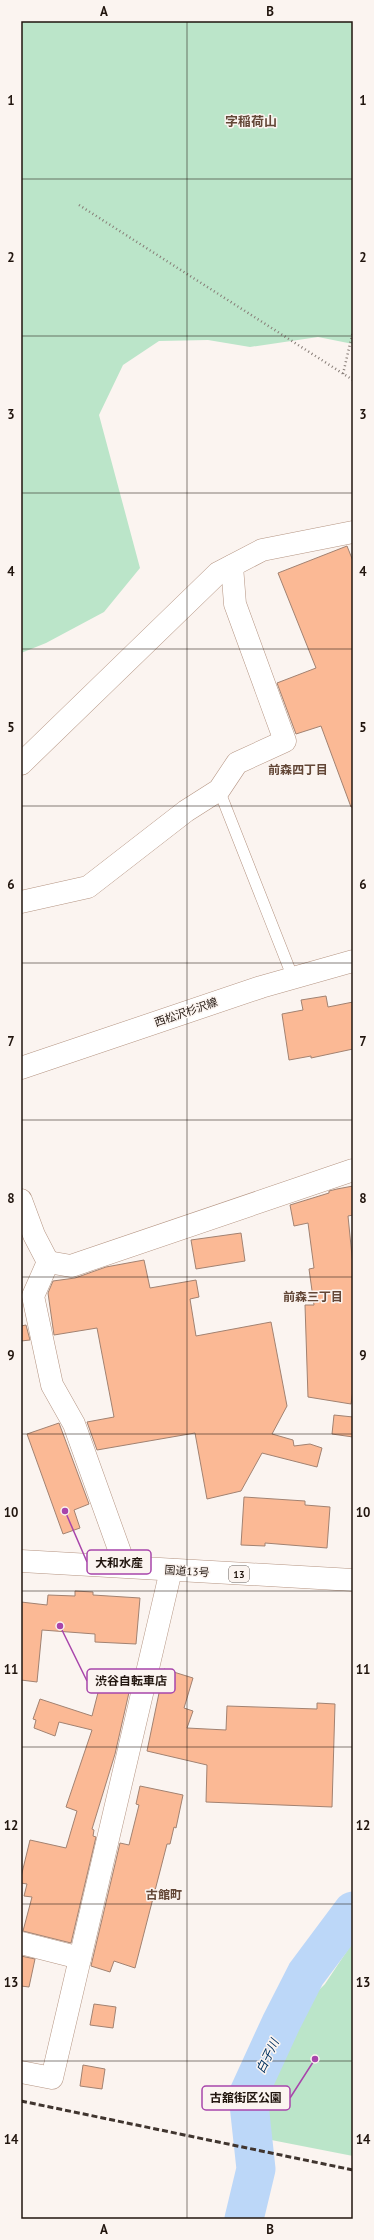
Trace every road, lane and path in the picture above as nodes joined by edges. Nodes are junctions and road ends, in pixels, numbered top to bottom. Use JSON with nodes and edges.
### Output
{"nodes":[{"id":1,"x":79,"y":205,"type":"dead end"},
{"id":2,"x":353,"y":331,"type":"edge"},
{"id":3,"x":343,"y":374,"type":"junction"},
{"id":4,"x":353,"y":380,"type":"edge"},
{"id":5,"x":353,"y":532,"type":"edge"},
{"id":6,"x":232,"y":566,"type":"junction"},
{"id":7,"x":21,"y":764,"type":"edge"},
{"id":8,"x":219,"y":790,"type":"junction"},
{"id":9,"x":21,"y":902,"type":"edge"},
{"id":10,"x":353,"y":961,"type":"edge"},
{"id":11,"x":293,"y":978,"type":"junction"},
{"id":12,"x":21,"y":1068,"type":"edge"},
{"id":13,"x":353,"y":1170,"type":"edge"},
{"id":14,"x":21,"y":1200,"type":"edge"},
{"id":15,"x":48,"y":1262,"type":"junction"},
{"id":16,"x":21,"y":1561,"type":"edge"},
{"id":17,"x":125,"y":1566,"type":"junction"},
{"id":18,"x":171,"y":1570,"type":"junction"},
{"id":19,"x":353,"y":1580,"type":"edge"},
{"id":20,"x":21,"y":1943,"type":"edge"},
{"id":21,"x":80,"y":1958,"type":"junction"},
{"id":22,"x":21,"y":2072,"type":"edge"}],
"edges":[{"from":1,"to":3,"type":"path"},
{"from":2,"to":3,"type":"path"},
{"from":3,"to":4,"type":"path"},
{"from":5,"to":6,"type":"main road"},
{"from":6,"to":7,"type":"main road"},
{"from":6,"to":8,"type":"main road"},
{"from":8,"to":9,"type":"main road"},
{"from":8,"to":11,"type":"lane"},
{"from":10,"to":11,"type":"main road","name":"西松沢杉沢線"},
{"from":11,"to":12,"type":"main road","name":"西松沢杉沢線"},
{"from":13,"to":15,"type":"main road"},
{"from":14,"to":15,"type":"main road"},
{"from":15,"to":17,"type":"main road"},
{"from":16,"to":17,"type":"main road","name":"国道13号","number":"13"},
{"from":17,"to":18,"type":"main road","name":"国道13号","number":"13"},
{"from":18,"to":19,"type":"main road","name":"国道13号","number":"13"},
{"from":18,"to":21,"type":"main road"},
{"from":20,"to":21,"type":"main road"},
{"from":21,"to":22,"type":"main road"}]}
